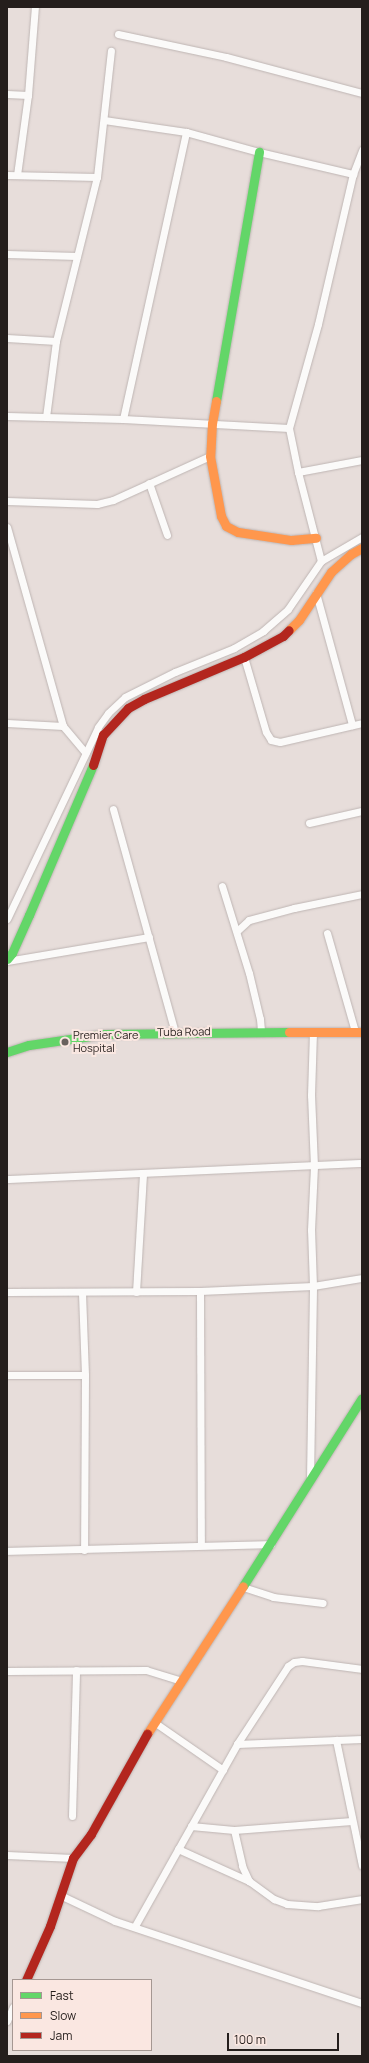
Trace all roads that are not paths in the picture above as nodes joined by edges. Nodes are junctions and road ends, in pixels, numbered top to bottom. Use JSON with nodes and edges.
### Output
{"nodes":[{"id":1,"x":35,"y":7,"type":"edge"},
{"id":2,"x":118,"y":34,"type":"dead end"},
{"id":3,"x":111,"y":51,"type":"dead end"},
{"id":4,"x":362,"y":93,"type":"edge"},
{"id":5,"x":7,"y":94,"type":"edge"},
{"id":6,"x":28,"y":95,"type":"junction"},
{"id":7,"x":104,"y":120,"type":"junction"},
{"id":8,"x":186,"y":132,"type":"junction"},
{"id":9,"x":362,"y":150,"type":"edge"},
{"id":10,"x":259,"y":152,"type":"junction"},
{"id":11,"x":354,"y":174,"type":"junction"},
{"id":12,"x":7,"y":175,"type":"edge"},
{"id":13,"x":17,"y":175,"type":"junction"},
{"id":14,"x":97,"y":177,"type":"junction"},
{"id":15,"x":7,"y":254,"type":"edge"},
{"id":16,"x":77,"y":256,"type":"junction"},
{"id":17,"x":7,"y":338,"type":"edge"},
{"id":18,"x":56,"y":341,"type":"junction"},
{"id":19,"x":7,"y":416,"type":"edge"},
{"id":20,"x":46,"y":417,"type":"junction"},
{"id":21,"x":124,"y":419,"type":"junction"},
{"id":22,"x":212,"y":423,"type":"junction"},
{"id":23,"x":289,"y":428,"type":"junction"},
{"id":24,"x":210,"y":456,"type":"junction"},
{"id":25,"x":362,"y":460,"type":"edge"},
{"id":26,"x":298,"y":472,"type":"junction"},
{"id":27,"x":149,"y":483,"type":"junction"},
{"id":28,"x":7,"y":501,"type":"edge"},
{"id":29,"x":7,"y":527,"type":"edge"},
{"id":30,"x":167,"y":535,"type":"dead end"},
{"id":31,"x":316,"y":538,"type":"junction"},
{"id":32,"x":362,"y":538,"type":"edge"},
{"id":33,"x":362,"y":548,"type":"edge"},
{"id":34,"x":321,"y":561,"type":"junction"},
{"id":35,"x":316,"y":593,"type":"junction"},
{"id":36,"x":244,"y":657,"type":"junction"},
{"id":37,"x":7,"y":722,"type":"edge"},
{"id":38,"x":362,"y":723,"type":"edge"},
{"id":39,"x":352,"y":724,"type":"junction"},
{"id":40,"x":63,"y":726,"type":"junction"},
{"id":41,"x":86,"y":753,"type":"junction"},
{"id":42,"x":112,"y":809,"type":"dead end"},
{"id":43,"x":362,"y":811,"type":"edge"},
{"id":44,"x":309,"y":822,"type":"dead end"},
{"id":45,"x":222,"y":886,"type":"dead end"},
{"id":46,"x":362,"y":894,"type":"edge"},
{"id":47,"x":7,"y":919,"type":"edge"},
{"id":48,"x":237,"y":931,"type":"junction"},
{"id":49,"x":327,"y":933,"type":"dead end"},
{"id":50,"x":149,"y":937,"type":"junction"},
{"id":51,"x":7,"y":960,"type":"edge"},
{"id":52,"x":261,"y":1031,"type":"junction"},
{"id":53,"x":313,"y":1031,"type":"junction"},
{"id":54,"x":175,"y":1032,"type":"junction"},
{"id":55,"x":358,"y":1032,"type":"edge"},
{"id":56,"x":7,"y":1052,"type":"edge"},
{"id":57,"x":362,"y":1163,"type":"edge"},
{"id":58,"x":314,"y":1166,"type":"junction"},
{"id":59,"x":143,"y":1173,"type":"junction"},
{"id":60,"x":7,"y":1179,"type":"edge"},
{"id":61,"x":362,"y":1278,"type":"edge"},
{"id":62,"x":313,"y":1286,"type":"junction"},
{"id":63,"x":200,"y":1291,"type":"junction"},
{"id":64,"x":7,"y":1292,"type":"edge"},
{"id":65,"x":136,"y":1292,"type":"junction"},
{"id":66,"x":82,"y":1293,"type":"junction"},
{"id":67,"x":7,"y":1375,"type":"edge"},
{"id":68,"x":85,"y":1375,"type":"junction"},
{"id":69,"x":362,"y":1398,"type":"edge"},
{"id":70,"x":310,"y":1479,"type":"junction"},
{"id":71,"x":271,"y":1544,"type":"junction"},
{"id":72,"x":201,"y":1545,"type":"junction"},
{"id":73,"x":84,"y":1550,"type":"junction"},
{"id":74,"x":7,"y":1551,"type":"edge"},
{"id":75,"x":243,"y":1587,"type":"junction"},
{"id":76,"x":323,"y":1603,"type":"dead end"},
{"id":77,"x":362,"y":1669,"type":"edge"},
{"id":78,"x":76,"y":1670,"type":"junction"},
{"id":79,"x":7,"y":1671,"type":"edge"},
{"id":80,"x":181,"y":1681,"type":"junction"},
{"id":81,"x":154,"y":1722,"type":"junction"},
{"id":82,"x":362,"y":1739,"type":"edge"},
{"id":83,"x":336,"y":1740,"type":"junction"},
{"id":84,"x":237,"y":1744,"type":"junction"},
{"id":85,"x":223,"y":1770,"type":"junction"},
{"id":86,"x":72,"y":1816,"type":"dead end"},
{"id":87,"x":352,"y":1821,"type":"junction"},
{"id":88,"x":191,"y":1826,"type":"junction"},
{"id":89,"x":234,"y":1830,"type":"junction"},
{"id":90,"x":178,"y":1849,"type":"junction"},
{"id":91,"x":7,"y":1855,"type":"edge"},
{"id":92,"x":73,"y":1858,"type":"junction"},
{"id":93,"x":362,"y":1865,"type":"edge"},
{"id":94,"x":248,"y":1881,"type":"junction"},
{"id":95,"x":60,"y":1895,"type":"junction"},
{"id":96,"x":362,"y":1899,"type":"edge"},
{"id":97,"x":135,"y":1926,"type":"junction"},
{"id":98,"x":26,"y":1979,"type":"edge"},
{"id":99,"x":362,"y":2003,"type":"edge"},
{"id":100,"x":12,"y":2009,"type":"edge"},
{"id":101,"x":7,"y":2019,"type":"edge"}],
"edges":[{"from":1,"to":6,"type":"street"},
{"from":2,"to":4,"type":"street"},
{"from":3,"to":7,"type":"street"},
{"from":5,"to":6,"type":"street"},
{"from":6,"to":13,"type":"street"},
{"from":7,"to":8,"type":"street"},
{"from":7,"to":14,"type":"street"},
{"from":8,"to":10,"type":"street"},
{"from":8,"to":21,"type":"street"},
{"from":9,"to":11,"type":"street"},
{"from":10,"to":11,"type":"street"},
{"from":10,"to":22,"type":"street"},
{"from":11,"to":23,"type":"street"},
{"from":12,"to":13,"type":"street"},
{"from":13,"to":14,"type":"street"},
{"from":14,"to":16,"type":"street"},
{"from":15,"to":16,"type":"street"},
{"from":16,"to":18,"type":"street"},
{"from":17,"to":18,"type":"street"},
{"from":18,"to":20,"type":"street"},
{"from":19,"to":20,"type":"street"},
{"from":20,"to":21,"type":"street"},
{"from":21,"to":22,"type":"street"},
{"from":22,"to":23,"type":"street"},
{"from":22,"to":24,"type":"street"},
{"from":23,"to":26,"type":"street"},
{"from":24,"to":27,"type":"street"},
{"from":24,"to":31,"type":"street"},
{"from":25,"to":26,"type":"street"},
{"from":26,"to":31,"type":"street"},
{"from":27,"to":28,"type":"street"},
{"from":27,"to":30,"type":"street"},
{"from":29,"to":40,"type":"street"},
{"from":31,"to":34,"type":"street"},
{"from":32,"to":34,"type":"street"},
{"from":33,"to":35,"type":"street"},
{"from":34,"to":41,"type":"street"},
{"from":35,"to":36,"type":"street"},
{"from":35,"to":39,"type":"street"},
{"from":36,"to":39,"type":"street"},
{"from":36,"to":51,"type":"street"},
{"from":37,"to":40,"type":"street"},
{"from":38,"to":39,"type":"street"},
{"from":40,"to":41,"type":"street"},
{"from":41,"to":47,"type":"street"},
{"from":42,"to":50,"type":"street"},
{"from":43,"to":44,"type":"street"},
{"from":45,"to":48,"type":"street"},
{"from":46,"to":48,"type":"street"},
{"from":48,"to":52,"type":"street"},
{"from":49,"to":55,"type":"street"},
{"from":50,"to":51,"type":"street"},
{"from":50,"to":54,"type":"street"},
{"from":52,"to":53,"type":"street","name":"Tuba Road"},
{"from":52,"to":54,"type":"street","name":"Tuba Road"},
{"from":53,"to":55,"type":"street","name":"Tuba Road"},
{"from":53,"to":58,"type":"street"},
{"from":54,"to":56,"type":"street","name":"Tuba Road"},
{"from":57,"to":58,"type":"street"},
{"from":58,"to":59,"type":"street"},
{"from":58,"to":62,"type":"street"},
{"from":59,"to":60,"type":"street"},
{"from":59,"to":65,"type":"street"},
{"from":61,"to":62,"type":"street"},
{"from":62,"to":63,"type":"street"},
{"from":62,"to":70,"type":"street"},
{"from":63,"to":65,"type":"street"},
{"from":63,"to":72,"type":"street"},
{"from":64,"to":66,"type":"street"},
{"from":65,"to":66,"type":"street"},
{"from":66,"to":68,"type":"street"},
{"from":67,"to":68,"type":"street"},
{"from":68,"to":73,"type":"street"},
{"from":69,"to":70,"type":"street"},
{"from":70,"to":71,"type":"street"},
{"from":71,"to":72,"type":"street"},
{"from":71,"to":75,"type":"street"},
{"from":72,"to":73,"type":"street"},
{"from":73,"to":74,"type":"street"},
{"from":75,"to":76,"type":"street"},
{"from":75,"to":80,"type":"street"},
{"from":77,"to":84,"type":"street"},
{"from":78,"to":79,"type":"street"},
{"from":78,"to":80,"type":"street"},
{"from":78,"to":86,"type":"street"},
{"from":80,"to":81,"type":"street"},
{"from":81,"to":85,"type":"street"},
{"from":81,"to":92,"type":"street"},
{"from":82,"to":83,"type":"street"},
{"from":83,"to":84,"type":"street"},
{"from":83,"to":87,"type":"street"},
{"from":84,"to":85,"type":"street"},
{"from":85,"to":88,"type":"street"},
{"from":87,"to":89,"type":"street"},
{"from":87,"to":93,"type":"street"},
{"from":88,"to":89,"type":"street"},
{"from":88,"to":90,"type":"street"},
{"from":89,"to":94,"type":"street"},
{"from":90,"to":94,"type":"street"},
{"from":90,"to":97,"type":"street"},
{"from":91,"to":92,"type":"street"},
{"from":92,"to":95,"type":"street"},
{"from":94,"to":96,"type":"street"},
{"from":95,"to":97,"type":"street"},
{"from":95,"to":98,"type":"street"},
{"from":97,"to":99,"type":"street"},
{"from":100,"to":101,"type":"street"}]}
